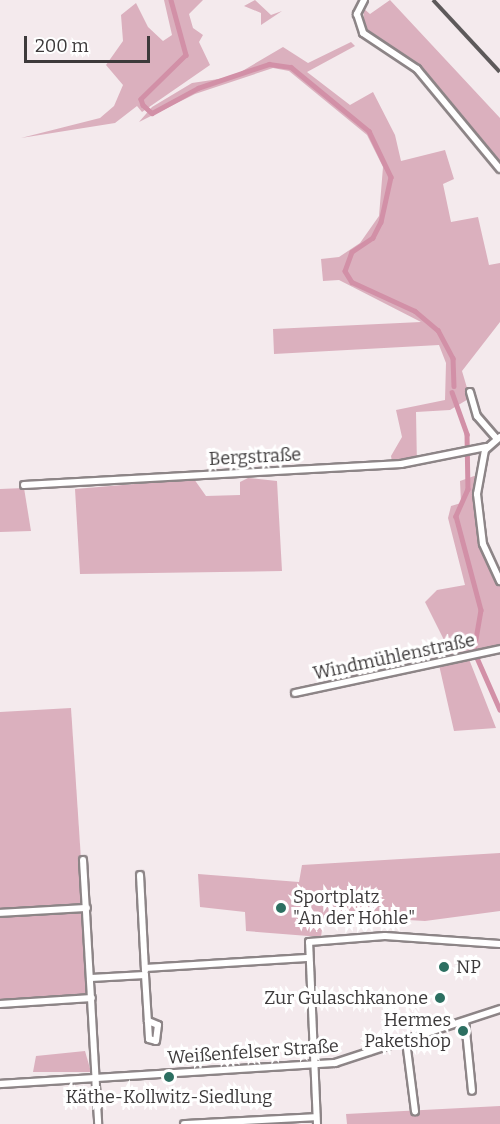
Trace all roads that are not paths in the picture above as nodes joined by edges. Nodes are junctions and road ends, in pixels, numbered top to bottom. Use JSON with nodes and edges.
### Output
{"nodes":[{"id":1,"x":364,"y":0,"type":"edge"},
{"id":2,"x":500,"y":169,"type":"edge"},
{"id":3,"x":470,"y":392,"type":"dead end"},
{"id":4,"x":499,"y":438,"type":"edge"},
{"id":5,"x":486,"y":447,"type":"junction"},
{"id":6,"x":24,"y":485,"type":"dead end"},
{"id":7,"x":500,"y":581,"type":"edge"},
{"id":8,"x":500,"y":649,"type":"edge"},
{"id":9,"x":295,"y":693,"type":"dead end"},
{"id":10,"x":83,"y":860,"type":"dead end"},
{"id":11,"x":140,"y":875,"type":"dead end"},
{"id":12,"x":87,"y":908,"type":"junction"},
{"id":13,"x":0,"y":913,"type":"edge"},
{"id":14,"x":500,"y":944,"type":"edge"},
{"id":15,"x":307,"y":958,"type":"junction"},
{"id":16,"x":145,"y":971,"type":"junction"},
{"id":17,"x":91,"y":978,"type":"junction"},
{"id":18,"x":92,"y":998,"type":"junction"},
{"id":19,"x":0,"y":1004,"type":"edge"},
{"id":20,"x":500,"y":1010,"type":"edge"},
{"id":21,"x":148,"y":1021,"type":"dead end"},
{"id":22,"x":465,"y":1021,"type":"junction"},
{"id":23,"x":406,"y":1041,"type":"junction"},
{"id":24,"x":314,"y":1064,"type":"junction"},
{"id":25,"x":96,"y":1078,"type":"junction"},
{"id":26,"x":0,"y":1084,"type":"edge"},
{"id":27,"x":472,"y":1090,"type":"dead end"},
{"id":28,"x":415,"y":1111,"type":"dead end"},
{"id":29,"x":317,"y":1120,"type":"edge"},
{"id":30,"x":98,"y":1124,"type":"edge"},
{"id":31,"x":184,"y":1124,"type":"edge"}],
"edges":[{"from":1,"to":2,"type":"street"},
{"from":3,"to":4,"type":"street"},
{"from":4,"to":5,"type":"street"},
{"from":5,"to":6,"type":"street","name":"Bergstraße"},
{"from":5,"to":7,"type":"street"},
{"from":8,"to":9,"type":"street","name":"Windmühlenstraße"},
{"from":10,"to":12,"type":"street"},
{"from":11,"to":16,"type":"street"},
{"from":12,"to":13,"type":"street"},
{"from":12,"to":17,"type":"street"},
{"from":14,"to":15,"type":"street"},
{"from":15,"to":16,"type":"street"},
{"from":15,"to":24,"type":"street"},
{"from":16,"to":17,"type":"street"},
{"from":16,"to":21,"type":"street"},
{"from":17,"to":18,"type":"street"},
{"from":18,"to":19,"type":"street"},
{"from":18,"to":25,"type":"street"},
{"from":20,"to":22,"type":"street","name":"Weißenfelser Straße"},
{"from":22,"to":23,"type":"street","name":"Weißenfelser Straße"},
{"from":22,"to":27,"type":"street"},
{"from":23,"to":24,"type":"street","name":"Weißenfelser Straße"},
{"from":23,"to":28,"type":"street"},
{"from":24,"to":25,"type":"street","name":"Weißenfelser Straße"},
{"from":24,"to":29,"type":"street"},
{"from":25,"to":26,"type":"street","name":"Weißenfelser Straße"},
{"from":25,"to":30,"type":"street"},
{"from":29,"to":31,"type":"street"}]}
